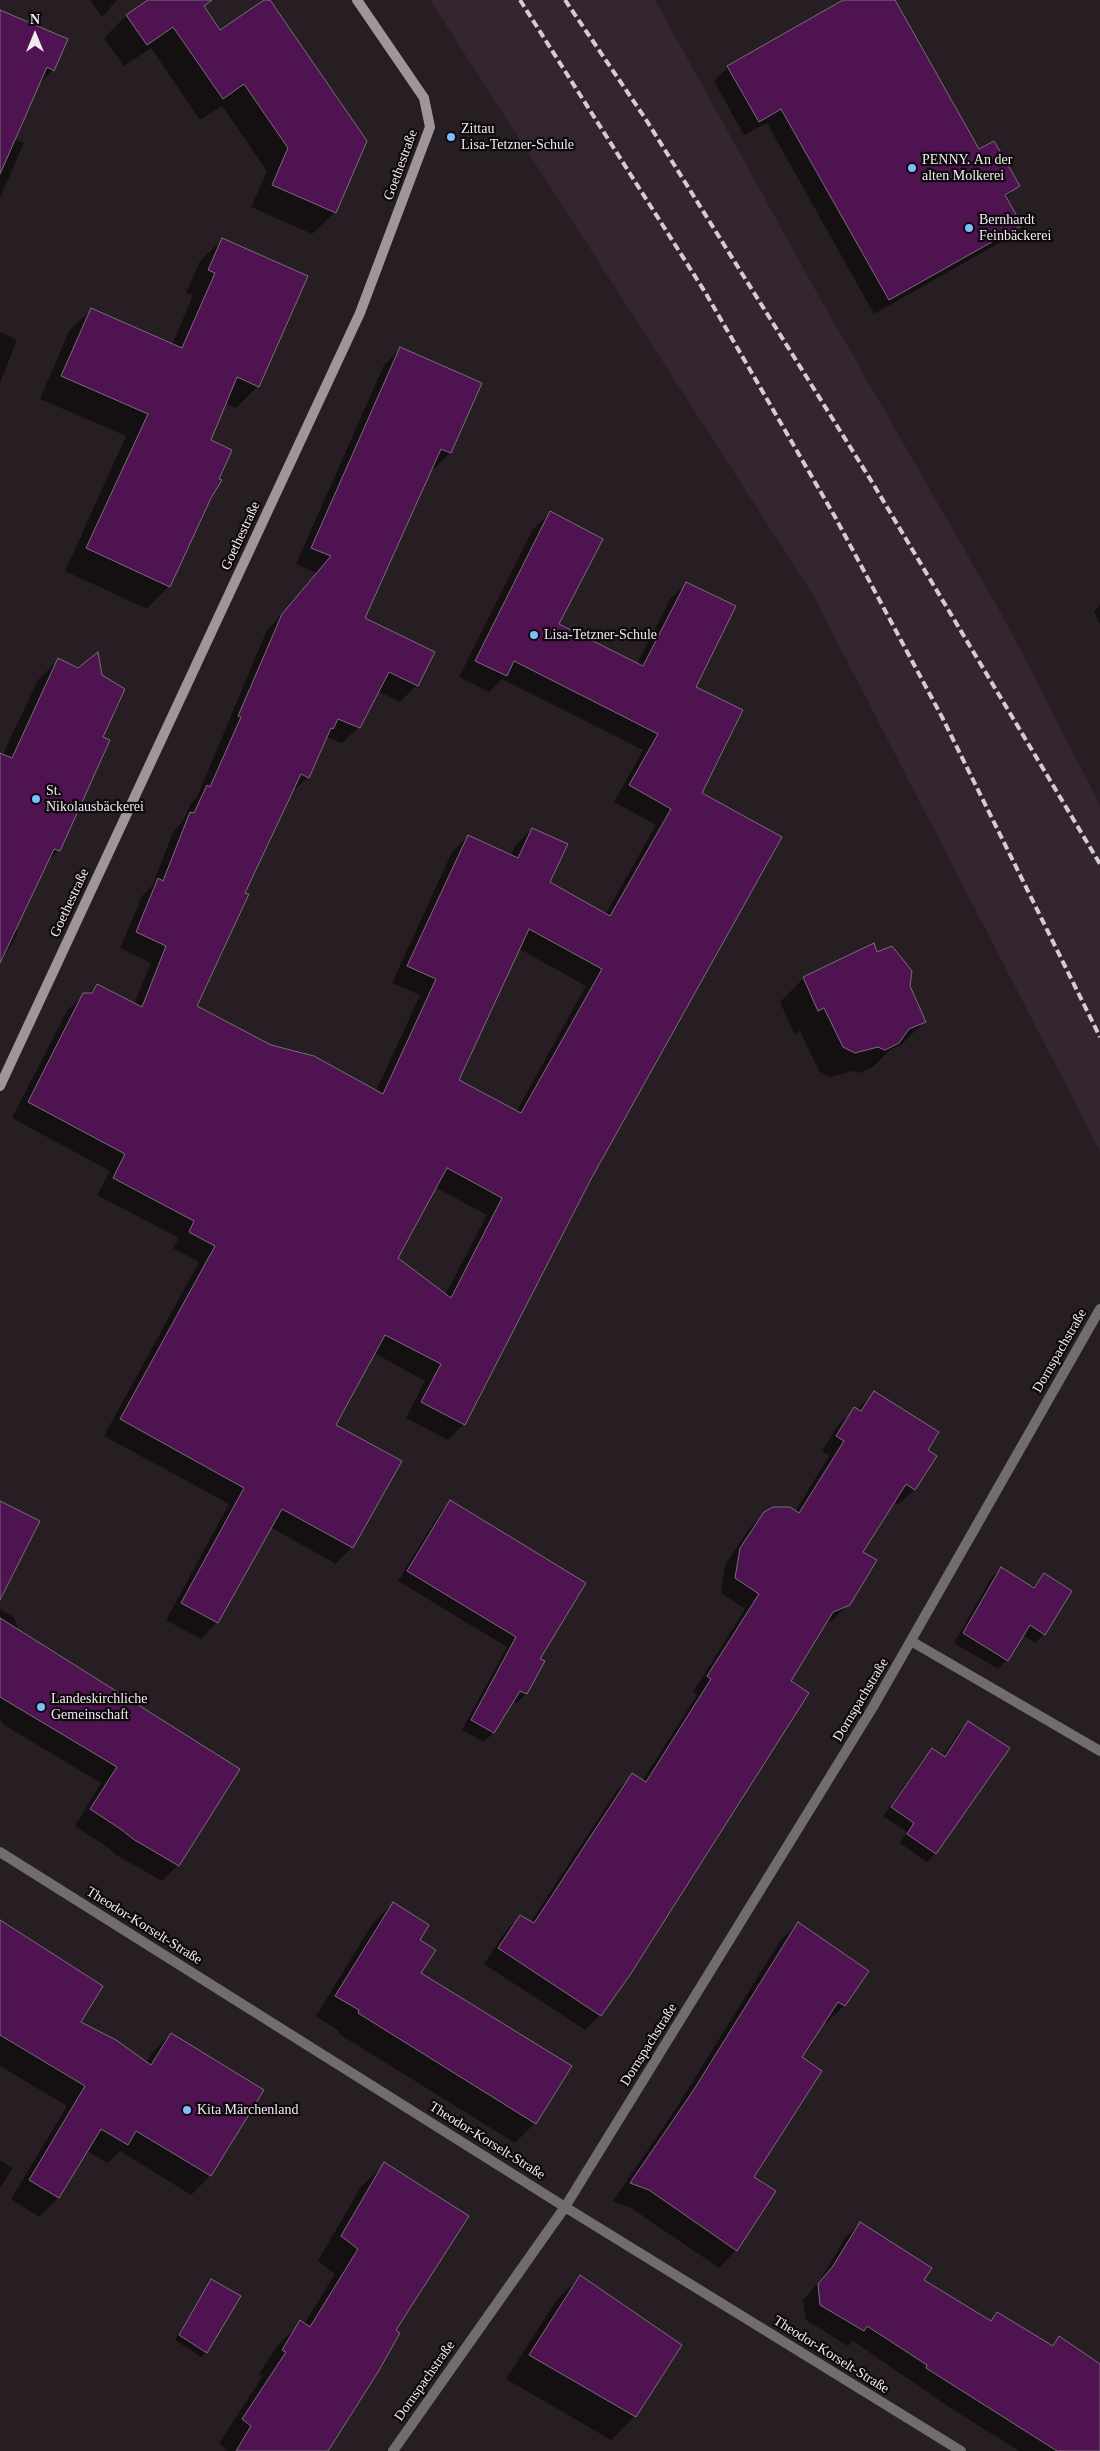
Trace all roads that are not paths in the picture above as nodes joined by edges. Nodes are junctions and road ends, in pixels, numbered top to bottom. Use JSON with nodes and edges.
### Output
{"nodes":[{"id":1,"x":356,"y":0,"type":"edge"},
{"id":2,"x":0,"y":1086,"type":"edge"},
{"id":3,"x":1100,"y":1309,"type":"edge"},
{"id":4,"x":911,"y":1641,"type":"junction"},
{"id":5,"x":1100,"y":1751,"type":"edge"},
{"id":6,"x":0,"y":1852,"type":"edge"},
{"id":7,"x":565,"y":2207,"type":"junction"},
{"id":8,"x":393,"y":2451,"type":"edge"},
{"id":9,"x":962,"y":2451,"type":"edge"}],
"edges":[{"from":1,"to":2,"type":"main road","name":"Goethestraße"},
{"from":3,"to":4,"type":"street","name":"Dornspachstraße"},
{"from":4,"to":5,"type":"street"},
{"from":4,"to":7,"type":"street","name":"Dornspachstraße"},
{"from":6,"to":7,"type":"street","name":"Theodor-Korselt-Straße"},
{"from":7,"to":8,"type":"street","name":"Dornspachstraße"},
{"from":7,"to":9,"type":"street","name":"Theodor-Korselt-Straße"}]}
